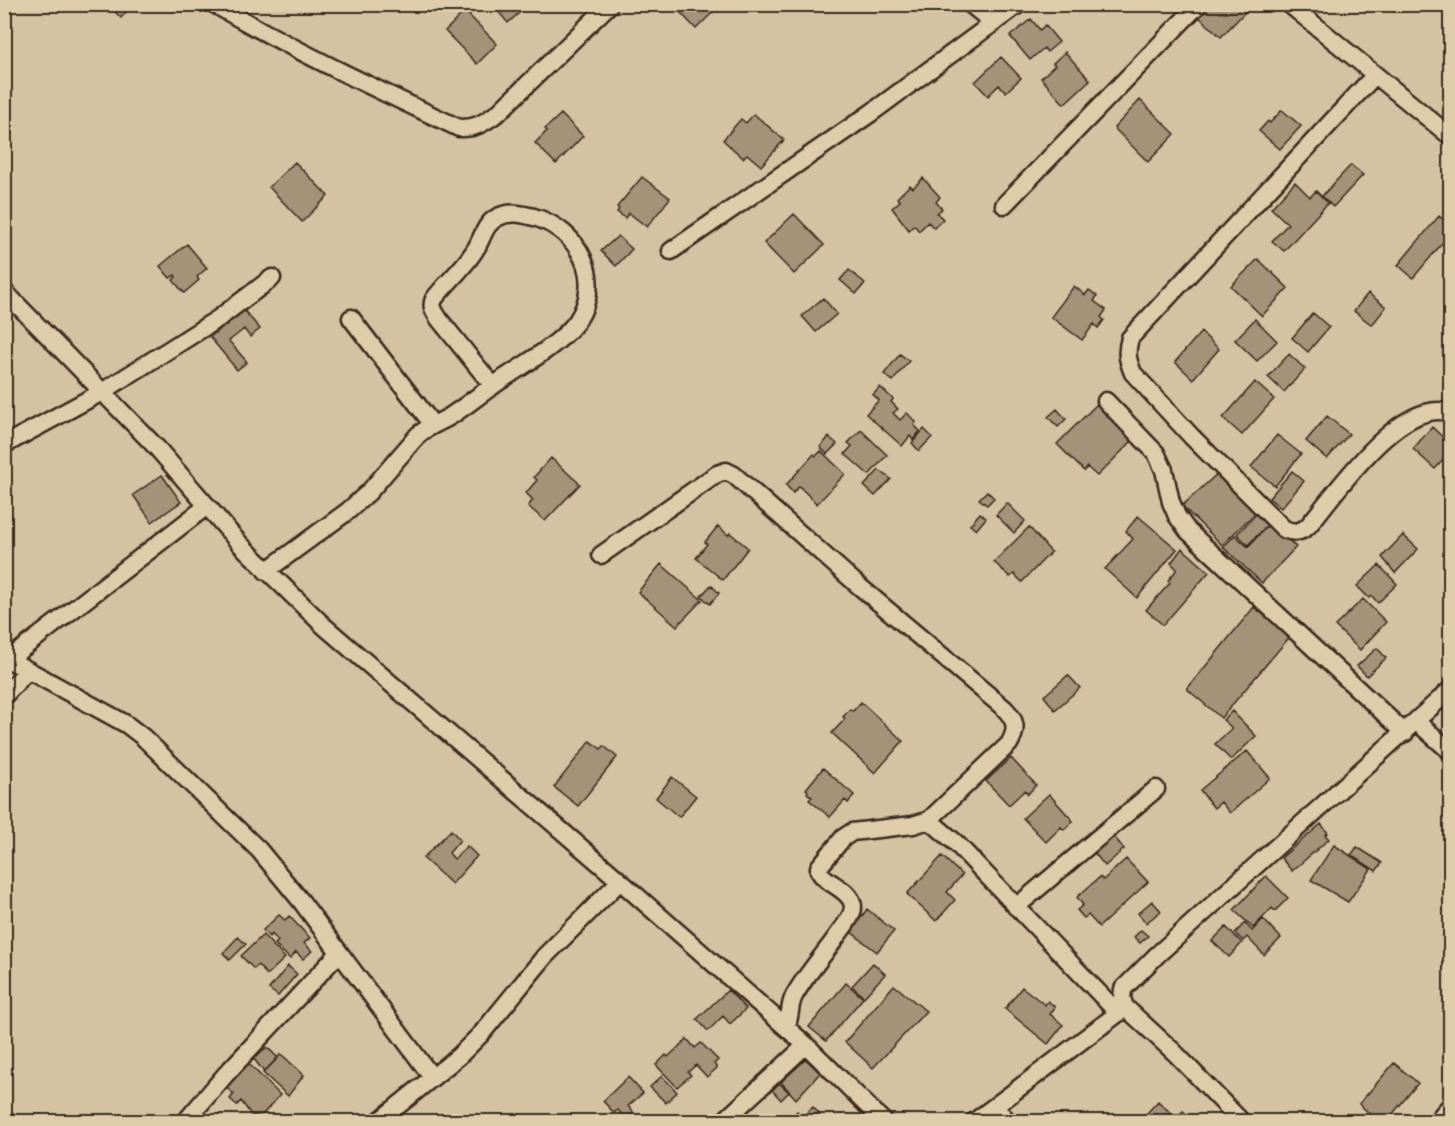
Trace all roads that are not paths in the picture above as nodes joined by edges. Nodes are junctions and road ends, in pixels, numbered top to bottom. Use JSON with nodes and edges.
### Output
{"nodes":[{"id":1,"x":214,"y":4,"type":"edge"},
{"id":2,"x":610,"y":4,"type":"edge"},
{"id":3,"x":970,"y":4,"type":"edge"},
{"id":4,"x":1019,"y":4,"type":"edge"},
{"id":5,"x":1199,"y":4,"type":"edge"},
{"id":6,"x":1289,"y":4,"type":"edge"},
{"id":7,"x":994,"y":23,"type":"junction"},
{"id":8,"x":1375,"y":75,"type":"junction"},
{"id":9,"x":1450,"y":136,"type":"edge"},
{"id":10,"x":1004,"y":205,"type":"dead end"},
{"id":11,"x":670,"y":251,"type":"dead end"},
{"id":12,"x":272,"y":278,"type":"dead end"},
{"id":13,"x":6,"y":297,"type":"edge"},
{"id":14,"x":351,"y":318,"type":"dead end"},
{"id":15,"x":493,"y":386,"type":"junction"},
{"id":16,"x":102,"y":392,"type":"junction"},
{"id":17,"x":1106,"y":401,"type":"dead end"},
{"id":18,"x":1450,"y":413,"type":"edge"},
{"id":19,"x":433,"y":425,"type":"junction"},
{"id":20,"x":4,"y":445,"type":"edge"},
{"id":21,"x":207,"y":506,"type":"junction"},
{"id":22,"x":601,"y":555,"type":"dead end"},
{"id":23,"x":267,"y":571,"type":"junction"},
{"id":24,"x":7,"y":658,"type":"edge"},
{"id":25,"x":28,"y":670,"type":"junction"},
{"id":26,"x":1450,"y":690,"type":"edge"},
{"id":27,"x":4,"y":696,"type":"edge"},
{"id":28,"x":1411,"y":728,"type":"junction"},
{"id":29,"x":1450,"y":751,"type":"edge"},
{"id":30,"x":1155,"y":789,"type":"dead end"},
{"id":31,"x":929,"y":820,"type":"junction"},
{"id":32,"x":620,"y":881,"type":"junction"},
{"id":33,"x":1017,"y":907,"type":"junction"},
{"id":34,"x":339,"y":953,"type":"junction"},
{"id":35,"x":1121,"y":1010,"type":"junction"},
{"id":36,"x":786,"y":1027,"type":"junction"},
{"id":37,"x":806,"y":1045,"type":"junction"},
{"id":38,"x":432,"y":1077,"type":"junction"},
{"id":39,"x":1450,"y":1106,"type":"edge"},
{"id":40,"x":994,"y":1107,"type":"junction"},
{"id":41,"x":185,"y":1122,"type":"edge"},
{"id":42,"x":378,"y":1122,"type":"edge"},
{"id":43,"x":723,"y":1122,"type":"edge"},
{"id":44,"x":884,"y":1122,"type":"edge"},
{"id":45,"x":974,"y":1122,"type":"edge"},
{"id":46,"x":1009,"y":1122,"type":"edge"},
{"id":47,"x":1242,"y":1122,"type":"edge"},
{"id":48,"x":1436,"y":1122,"type":"edge"}],
"edges":[{"from":1,"to":2,"type":"street"},
{"from":3,"to":7,"type":"street"},
{"from":4,"to":7,"type":"street"},
{"from":5,"to":10,"type":"street"},
{"from":6,"to":8,"type":"street"},
{"from":7,"to":11,"type":"street"},
{"from":8,"to":9,"type":"street"},
{"from":8,"to":18,"type":"street"},
{"from":12,"to":16,"type":"street"},
{"from":13,"to":16,"type":"street"},
{"from":14,"to":19,"type":"street"},
{"from":15,"to":15,"type":"street"},
{"from":15,"to":19,"type":"street"},
{"from":16,"to":20,"type":"street"},
{"from":16,"to":21,"type":"street"},
{"from":17,"to":28,"type":"street"},
{"from":19,"to":23,"type":"street"},
{"from":21,"to":23,"type":"street"},
{"from":21,"to":24,"type":"street"},
{"from":22,"to":31,"type":"street"},
{"from":23,"to":32,"type":"street"},
{"from":24,"to":25,"type":"street"},
{"from":25,"to":27,"type":"street"},
{"from":25,"to":34,"type":"street"},
{"from":26,"to":28,"type":"street"},
{"from":28,"to":29,"type":"street"},
{"from":28,"to":35,"type":"street"},
{"from":30,"to":33,"type":"street"},
{"from":31,"to":33,"type":"street"},
{"from":31,"to":36,"type":"street"},
{"from":32,"to":36,"type":"street"},
{"from":32,"to":38,"type":"street"},
{"from":33,"to":35,"type":"street"},
{"from":34,"to":38,"type":"street"},
{"from":34,"to":41,"type":"street"},
{"from":35,"to":40,"type":"street"},
{"from":35,"to":47,"type":"street"},
{"from":36,"to":37,"type":"street"},
{"from":37,"to":43,"type":"street"},
{"from":37,"to":44,"type":"street"},
{"from":38,"to":42,"type":"street"},
{"from":39,"to":48,"type":"street"},
{"from":40,"to":45,"type":"street"},
{"from":40,"to":46,"type":"street"}]}
